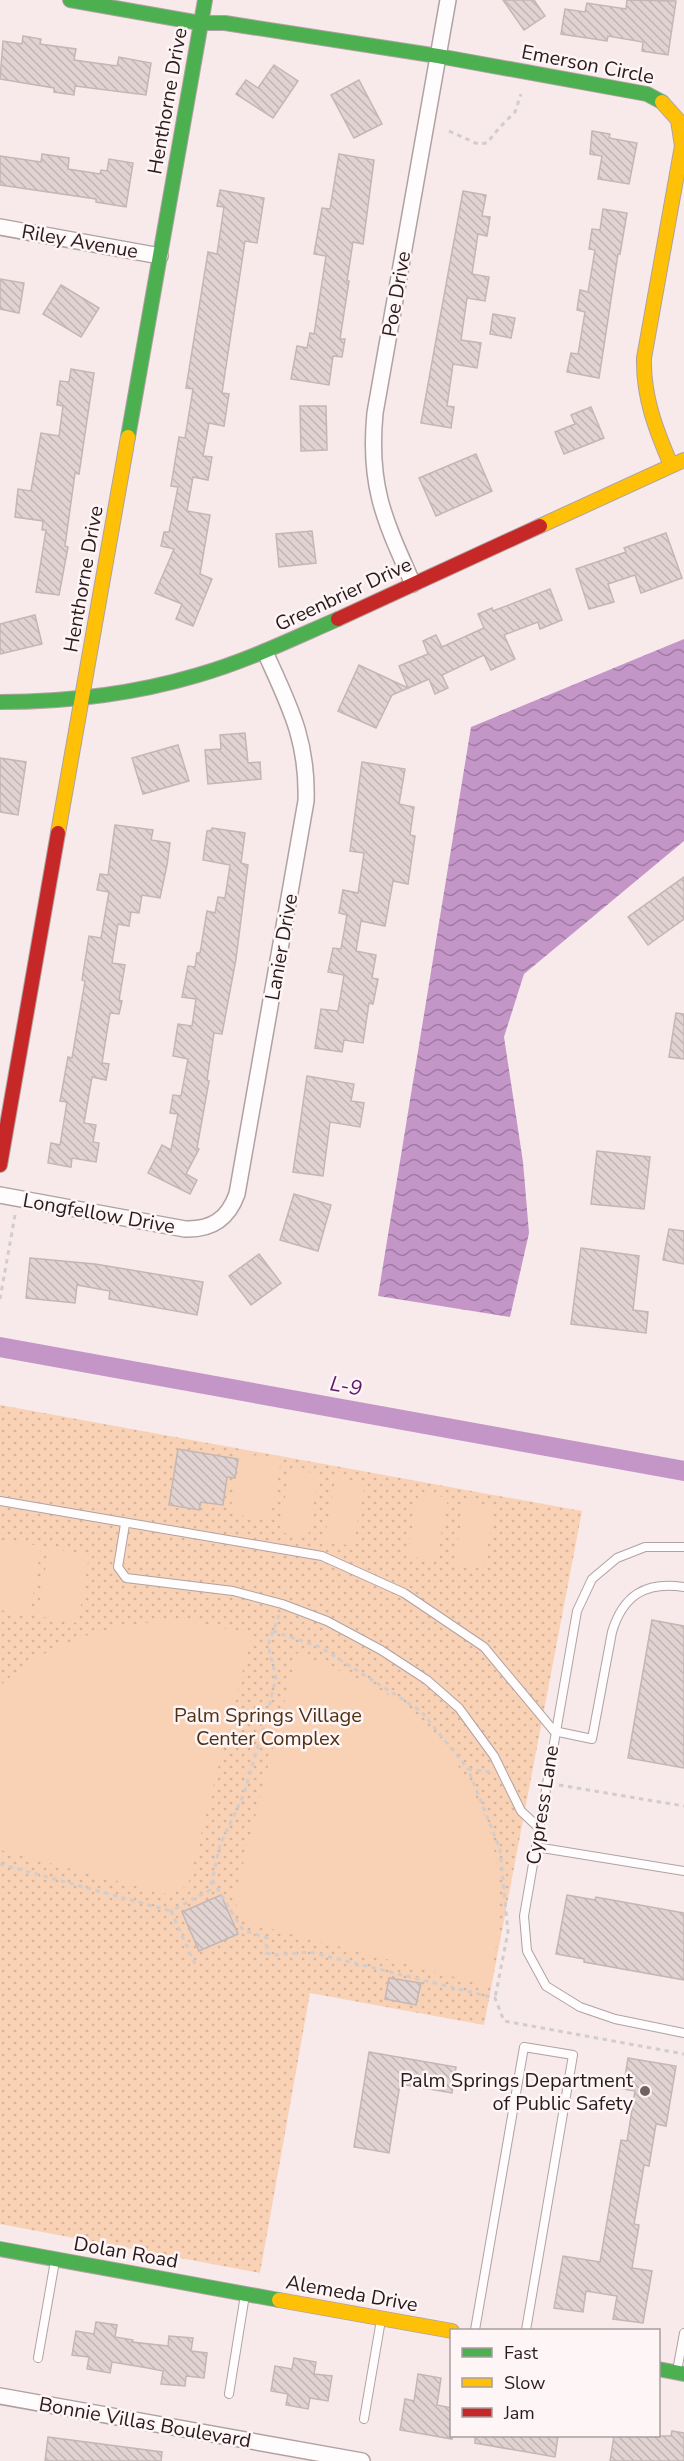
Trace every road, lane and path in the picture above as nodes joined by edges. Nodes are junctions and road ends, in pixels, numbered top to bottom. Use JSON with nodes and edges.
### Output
{"nodes":[{"id":1,"x":69,"y":0,"type":"edge"},
{"id":2,"x":205,"y":0,"type":"edge"},
{"id":3,"x":448,"y":0,"type":"edge"},
{"id":4,"x":200,"y":23,"type":"junction"},
{"id":5,"x":438,"y":56,"type":"junction"},
{"id":6,"x":521,"y":94,"type":"dead end"},
{"id":7,"x":449,"y":131,"type":"dead end"},
{"id":8,"x":0,"y":227,"type":"edge"},
{"id":9,"x":160,"y":256,"type":"junction"},
{"id":10,"x":677,"y":463,"type":"edge"},
{"id":11,"x":413,"y":584,"type":"junction"},
{"id":12,"x":265,"y":651,"type":"junction"},
{"id":13,"x":82,"y":699,"type":"junction"},
{"id":14,"x":0,"y":702,"type":"edge"},
{"id":15,"x":0,"y":1165,"type":"edge"},
{"id":16,"x":0,"y":1195,"type":"edge"},
{"id":17,"x":18,"y":1198,"type":"junction"},
{"id":18,"x":199,"y":1229,"type":"joint"},
{"id":19,"x":0,"y":1299,"type":"edge"},
{"id":20,"x":0,"y":1501,"type":"edge"},
{"id":21,"x":125,"y":1524,"type":"junction"},
{"id":22,"x":684,"y":1547,"type":"edge"},
{"id":23,"x":684,"y":1587,"type":"edge"},
{"id":24,"x":282,"y":1604,"type":"junction"},
{"id":25,"x":273,"y":1631,"type":"junction"},
{"id":26,"x":554,"y":1731,"type":"junction"},
{"id":27,"x":468,"y":1769,"type":"junction"},
{"id":28,"x":503,"y":1774,"type":"junction"},
{"id":29,"x":546,"y":1782,"type":"junction"},
{"id":30,"x":684,"y":1806,"type":"edge"},
{"id":31,"x":539,"y":1828,"type":"junction"},
{"id":32,"x":536,"y":1847,"type":"junction"},
{"id":33,"x":0,"y":1864,"type":"edge"},
{"id":34,"x":684,"y":1872,"type":"edge"},
{"id":35,"x":212,"y":1880,"type":"junction"},
{"id":36,"x":171,"y":1911,"type":"junction"},
{"id":37,"x":195,"y":1964,"type":"dead end"},
{"id":38,"x":495,"y":1998,"type":"junction"},
{"id":39,"x":684,"y":2033,"type":"edge"},
{"id":40,"x":684,"y":2054,"type":"edge"},
{"id":41,"x":0,"y":2249,"type":"edge"},
{"id":42,"x":56,"y":2259,"type":"junction"},
{"id":43,"x":245,"y":2294,"type":"junction"},
{"id":44,"x":382,"y":2319,"type":"junction"},
{"id":45,"x":476,"y":2329,"type":"edge"},
{"id":46,"x":526,"y":2329,"type":"edge"},
{"id":47,"x":450,"y":2331,"type":"edge"},
{"id":48,"x":684,"y":2333,"type":"edge"},
{"id":49,"x":38,"y":2358,"type":"dead end"},
{"id":50,"x":660,"y":2369,"type":"edge"},
{"id":51,"x":681,"y":2373,"type":"edge"},
{"id":52,"x":229,"y":2394,"type":"dead end"},
{"id":53,"x":0,"y":2396,"type":"edge"},
{"id":54,"x":364,"y":2419,"type":"dead end"},
{"id":55,"x":362,"y":2461,"type":"edge"}],
"edges":[{"from":1,"to":4,"type":"street","name":"Emerson Circle"},
{"from":2,"to":4,"type":"street","name":"Henthorne Drive"},
{"from":3,"to":5,"type":"street","name":"Poe Drive"},
{"from":4,"to":5,"type":"street","name":"Emerson Circle"},
{"from":4,"to":9,"type":"street","name":"Henthorne Drive"},
{"from":5,"to":10,"type":"street","name":"Emerson Circle"},
{"from":5,"to":11,"type":"street","name":"Poe Drive"},
{"from":6,"to":7,"type":"path"},
{"from":8,"to":9,"type":"street","name":"Riley Avenue"},
{"from":9,"to":13,"type":"street","name":"Henthorne Drive"},
{"from":10,"to":11,"type":"street","name":"Greenbrier Drive"},
{"from":11,"to":12,"type":"street","name":"Greenbrier Drive"},
{"from":12,"to":13,"type":"street","name":"Greenbrier Drive"},
{"from":12,"to":18,"type":"street","name":"Lanier Drive"},
{"from":13,"to":14,"type":"street","name":"Greenbrier Drive"},
{"from":13,"to":15,"type":"street","name":"Henthorne Drive"},
{"from":16,"to":17,"type":"street","name":"Longfellow Drive"},
{"from":17,"to":18,"type":"street","name":"Longfellow Drive"},
{"from":17,"to":19,"type":"path"},
{"from":20,"to":21,"type":"lane"},
{"from":21,"to":24,"type":"lane"},
{"from":21,"to":26,"type":"lane"},
{"from":22,"to":26,"type":"lane","name":"Cypress Lane"},
{"from":23,"to":26,"type":"lane"},
{"from":24,"to":25,"type":"path"},
{"from":24,"to":28,"type":"lane"},
{"from":25,"to":27,"type":"path"},
{"from":25,"to":35,"type":"path"},
{"from":26,"to":29,"type":"lane","name":"Cypress Lane"},
{"from":27,"to":28,"type":"path"},
{"from":27,"to":38,"type":"path"},
{"from":28,"to":31,"type":"lane"},
{"from":29,"to":30,"type":"path"},
{"from":29,"to":31,"type":"lane","name":"Cypress Lane"},
{"from":31,"to":32,"type":"lane","name":"Cypress Lane"},
{"from":32,"to":34,"type":"lane"},
{"from":32,"to":39,"type":"lane","name":"Cypress Lane"},
{"from":33,"to":36,"type":"path"},
{"from":35,"to":36,"type":"path"},
{"from":35,"to":38,"type":"path"},
{"from":36,"to":37,"type":"path"},
{"from":38,"to":40,"type":"path"},
{"from":41,"to":42,"type":"street","name":"Dolan Road"},
{"from":42,"to":43,"type":"street","name":"Dolan Road"},
{"from":42,"to":49,"type":"lane"},
{"from":43,"to":44,"type":"street","name":"Alemeda Drive"},
{"from":43,"to":52,"type":"lane"},
{"from":44,"to":47,"type":"street","name":"Alemeda Drive"},
{"from":44,"to":54,"type":"lane"},
{"from":45,"to":46,"type":"lane"},
{"from":48,"to":51,"type":"lane"},
{"from":50,"to":51,"type":"street"},
{"from":53,"to":55,"type":"street","name":"Bonnie Villas Boulevard"}]}
